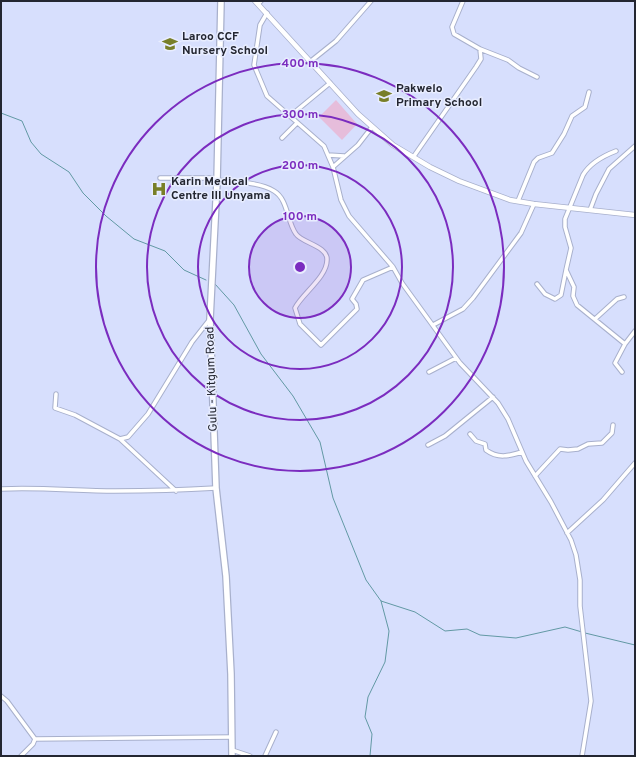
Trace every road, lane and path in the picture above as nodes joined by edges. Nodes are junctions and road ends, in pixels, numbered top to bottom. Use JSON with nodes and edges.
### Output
{"nodes":[{"id":1,"x":221,"y":1,"type":"edge"},
{"id":2,"x":371,"y":1,"type":"edge"},
{"id":3,"x":463,"y":1,"type":"edge"},
{"id":4,"x":258,"y":2,"type":"edge"},
{"id":5,"x":267,"y":13,"type":"junction"},
{"id":6,"x":480,"y":49,"type":"junction"},
{"id":7,"x":311,"y":61,"type":"junction"},
{"id":8,"x":537,"y":77,"type":"dead end"},
{"id":9,"x":330,"y":83,"type":"junction"},
{"id":10,"x":589,"y":92,"type":"dead end"},
{"id":11,"x":290,"y":116,"type":"junction"},
{"id":12,"x":297,"y":123,"type":"junction"},
{"id":13,"x":372,"y":127,"type":"junction"},
{"id":14,"x":282,"y":138,"type":"dead end"},
{"id":15,"x":635,"y":146,"type":"edge"},
{"id":16,"x":616,"y":151,"type":"dead end"},
{"id":17,"x":328,"y":155,"type":"junction"},
{"id":18,"x":344,"y":156,"type":"junction"},
{"id":19,"x":414,"y":156,"type":"junction"},
{"id":20,"x":333,"y":167,"type":"junction"},
{"id":21,"x":160,"y":178,"type":"dead end"},
{"id":22,"x":217,"y":179,"type":"junction"},
{"id":23,"x":518,"y":201,"type":"junction"},
{"id":24,"x":534,"y":204,"type":"junction"},
{"id":25,"x":570,"y":208,"type":"junction"},
{"id":26,"x":590,"y":210,"type":"junction"},
{"id":27,"x":635,"y":215,"type":"edge"},
{"id":28,"x":393,"y":267,"type":"junction"},
{"id":29,"x":566,"y":270,"type":"junction"},
{"id":30,"x":537,"y":284,"type":"dead end"},
{"id":31,"x":624,"y":297,"type":"dead end"},
{"id":32,"x":210,"y":319,"type":"junction"},
{"id":33,"x":595,"y":319,"type":"junction"},
{"id":34,"x":433,"y":325,"type":"junction"},
{"id":35,"x":635,"y":331,"type":"edge"},
{"id":36,"x":625,"y":344,"type":"junction"},
{"id":37,"x":456,"y":358,"type":"junction"},
{"id":38,"x":429,"y":372,"type":"dead end"},
{"id":39,"x":622,"y":372,"type":"dead end"},
{"id":40,"x":56,"y":394,"type":"dead end"},
{"id":41,"x":492,"y":398,"type":"junction"},
{"id":42,"x":613,"y":426,"type":"dead end"},
{"id":43,"x":470,"y":434,"type":"dead end"},
{"id":44,"x":120,"y":439,"type":"junction"},
{"id":45,"x":428,"y":444,"type":"dead end"},
{"id":46,"x":522,"y":452,"type":"junction"},
{"id":47,"x":635,"y":463,"type":"edge"},
{"id":48,"x":535,"y":476,"type":"junction"},
{"id":49,"x":216,"y":488,"type":"junction"},
{"id":50,"x":1,"y":489,"type":"edge"},
{"id":51,"x":176,"y":491,"type":"junction"},
{"id":52,"x":567,"y":533,"type":"junction"},
{"id":53,"x":1,"y":696,"type":"edge"},
{"id":54,"x":276,"y":732,"type":"dead end"},
{"id":55,"x":232,"y":737,"type":"junction"},
{"id":56,"x":35,"y":739,"type":"junction"},
{"id":57,"x":232,"y":753,"type":"edge"},
{"id":58,"x":21,"y":756,"type":"edge"},
{"id":59,"x":250,"y":756,"type":"edge"},
{"id":60,"x":265,"y":756,"type":"edge"},
{"id":61,"x":582,"y":756,"type":"edge"}],
"edges":[{"from":1,"to":22,"type":"main road","name":"Gulu - Kitgum Road"},
{"from":2,"to":7,"type":"street"},
{"from":3,"to":6,"type":"street"},
{"from":4,"to":5,"type":"street"},
{"from":5,"to":7,"type":"street"},
{"from":5,"to":11,"type":"street"},
{"from":6,"to":8,"type":"street"},
{"from":6,"to":19,"type":"street"},
{"from":7,"to":9,"type":"street"},
{"from":9,"to":11,"type":"street"},
{"from":9,"to":13,"type":"street"},
{"from":10,"to":23,"type":"street"},
{"from":11,"to":12,"type":"street"},
{"from":12,"to":14,"type":"street"},
{"from":12,"to":17,"type":"street"},
{"from":13,"to":18,"type":"street"},
{"from":13,"to":19,"type":"street"},
{"from":15,"to":26,"type":"street"},
{"from":16,"to":25,"type":"street"},
{"from":17,"to":18,"type":"street"},
{"from":17,"to":20,"type":"street"},
{"from":18,"to":20,"type":"street"},
{"from":19,"to":23,"type":"street"},
{"from":20,"to":28,"type":"street"},
{"from":21,"to":22,"type":"street"},
{"from":22,"to":28,"type":"street"},
{"from":22,"to":32,"type":"main road","name":"Gulu - Kitgum Road"},
{"from":23,"to":24,"type":"street"},
{"from":24,"to":25,"type":"street"},
{"from":24,"to":34,"type":"street"},
{"from":25,"to":26,"type":"street"},
{"from":25,"to":29,"type":"street"},
{"from":26,"to":27,"type":"street"},
{"from":28,"to":34,"type":"street"},
{"from":29,"to":30,"type":"street"},
{"from":29,"to":33,"type":"street"},
{"from":31,"to":33,"type":"street"},
{"from":32,"to":44,"type":"street"},
{"from":32,"to":49,"type":"main road","name":"Gulu - Kitgum Road"},
{"from":33,"to":36,"type":"street"},
{"from":34,"to":37,"type":"street"},
{"from":35,"to":36,"type":"street"},
{"from":36,"to":39,"type":"street"},
{"from":37,"to":38,"type":"street"},
{"from":37,"to":41,"type":"street"},
{"from":40,"to":44,"type":"street"},
{"from":41,"to":45,"type":"street"},
{"from":41,"to":46,"type":"street"},
{"from":42,"to":48,"type":"street"},
{"from":43,"to":46,"type":"street"},
{"from":44,"to":51,"type":"street"},
{"from":46,"to":48,"type":"street"},
{"from":47,"to":52,"type":"street"},
{"from":48,"to":52,"type":"street"},
{"from":49,"to":51,"type":"street"},
{"from":49,"to":55,"type":"main road","name":"Gulu - Kitgum Road"},
{"from":50,"to":51,"type":"street"},
{"from":52,"to":61,"type":"street"},
{"from":53,"to":56,"type":"street"},
{"from":54,"to":60,"type":"street"},
{"from":55,"to":56,"type":"street"},
{"from":55,"to":57,"type":"main road","name":"Gulu - Kitgum Road"},
{"from":56,"to":58,"type":"street"},
{"from":57,"to":59,"type":"street"}]}
